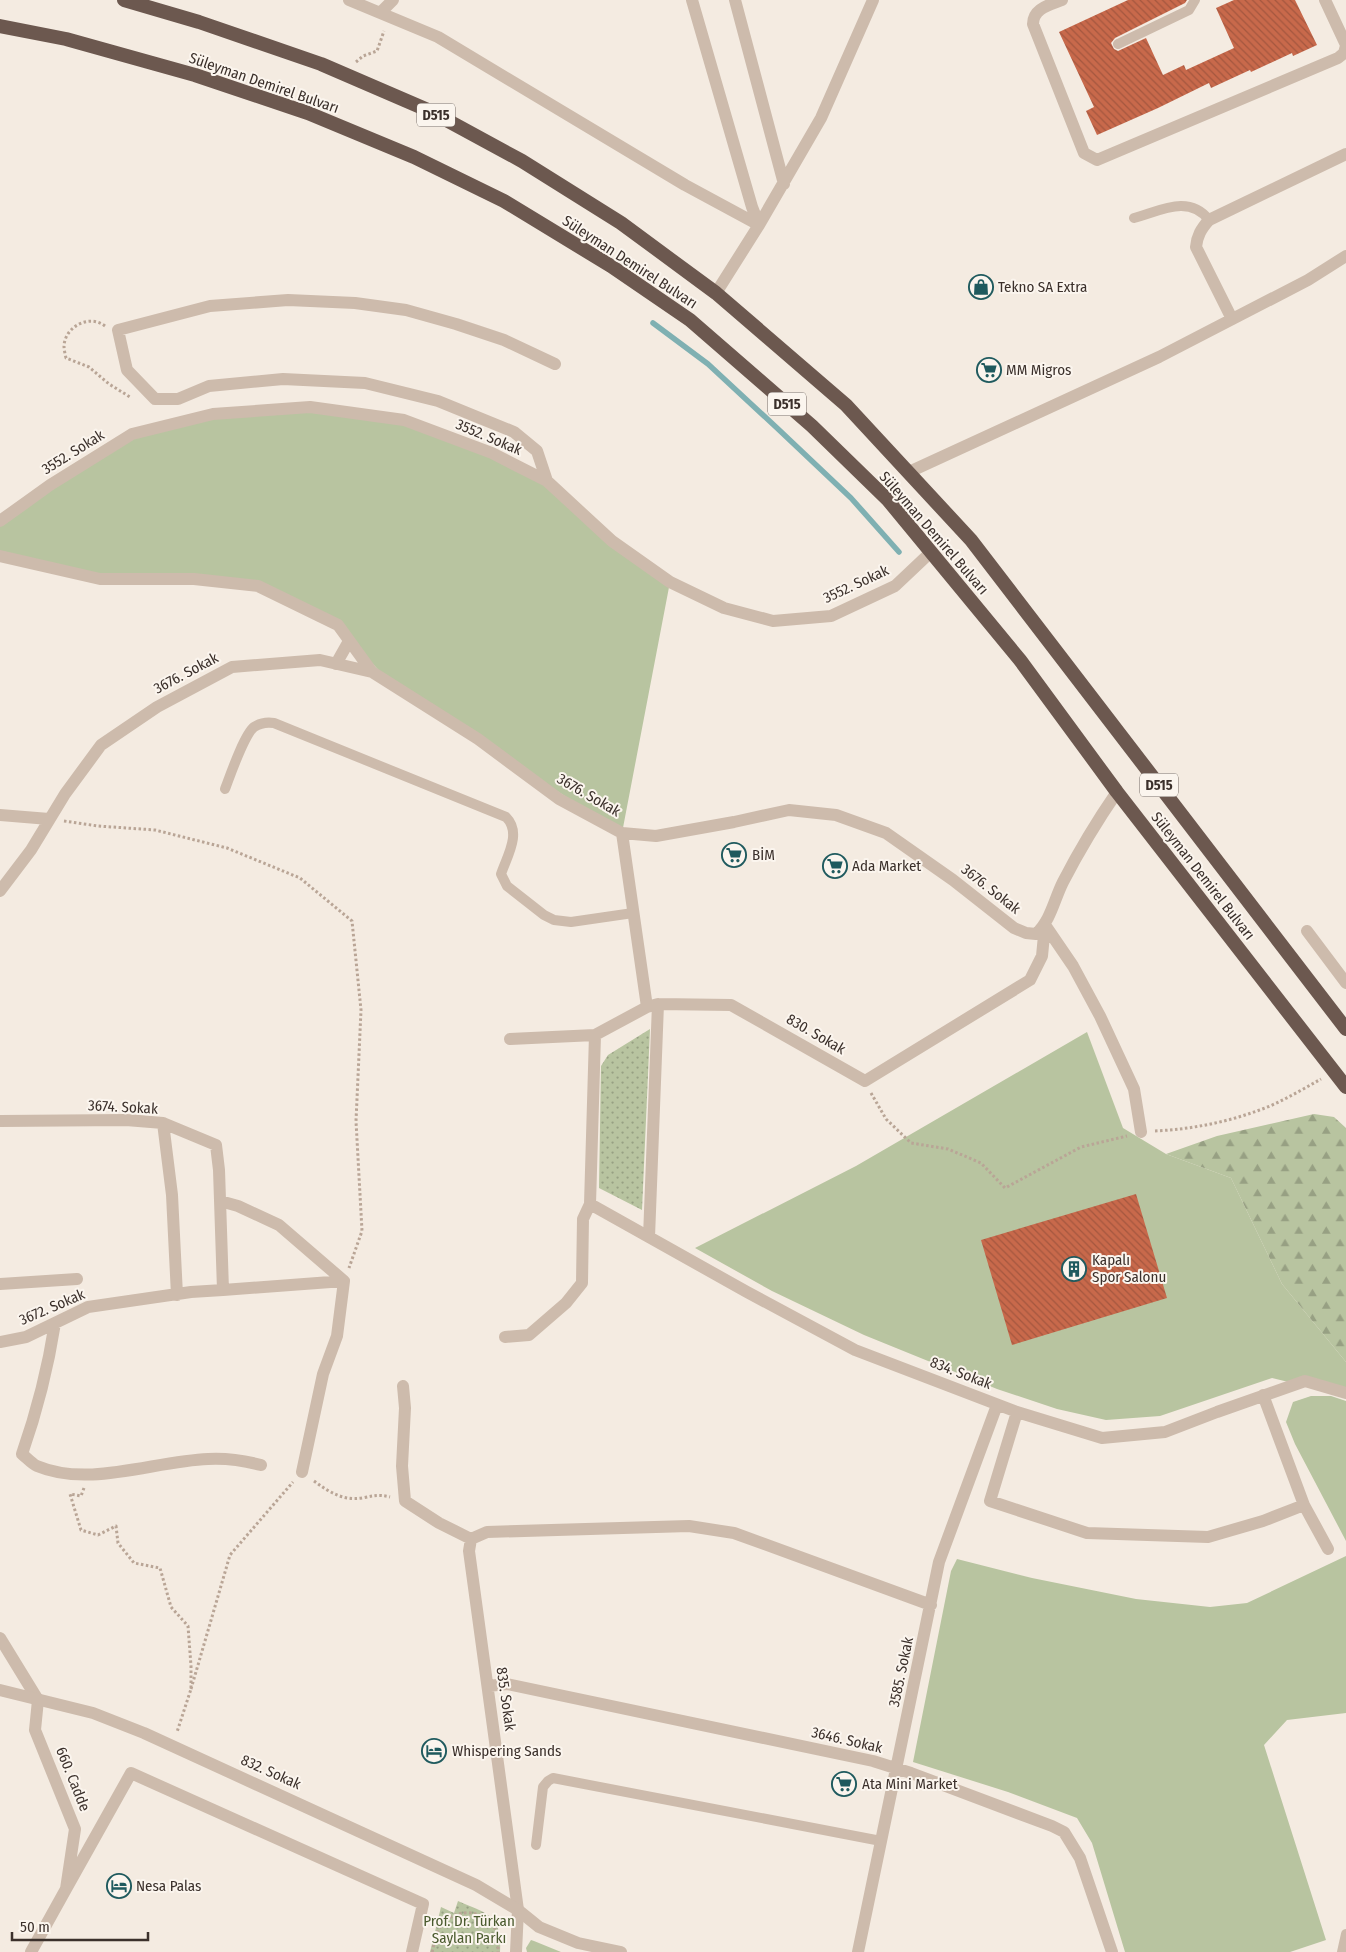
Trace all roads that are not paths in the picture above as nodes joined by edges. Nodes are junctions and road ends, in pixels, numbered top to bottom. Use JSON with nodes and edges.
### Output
{"nodes":[{"id":1,"x":124,"y":0,"type":"edge"},
{"id":2,"x":350,"y":0,"type":"edge"},
{"id":3,"x":393,"y":0,"type":"edge"},
{"id":4,"x":692,"y":0,"type":"edge"},
{"id":5,"x":735,"y":0,"type":"edge"},
{"id":6,"x":873,"y":0,"type":"edge"},
{"id":7,"x":1062,"y":0,"type":"edge"},
{"id":8,"x":1195,"y":0,"type":"edge"},
{"id":9,"x":1325,"y":0,"type":"edge"},
{"id":10,"x":365,"y":2,"type":"edge"},
{"id":11,"x":385,"y":14,"type":"junction"},
{"id":12,"x":0,"y":26,"type":"edge"},
{"id":13,"x":1118,"y":44,"type":"dead end"},
{"id":14,"x":1346,"y":46,"type":"edge"},
{"id":15,"x":1346,"y":154,"type":"edge"},
{"id":16,"x":784,"y":184,"type":"junction"},
{"id":17,"x":1134,"y":218,"type":"dead end"},
{"id":18,"x":1209,"y":220,"type":"junction"},
{"id":19,"x":759,"y":225,"type":"junction"},
{"id":20,"x":1346,"y":256,"type":"edge"},
{"id":21,"x":716,"y":293,"type":"junction"},
{"id":22,"x":1232,"y":319,"type":"junction"},
{"id":23,"x":556,"y":364,"type":"dead end"},
{"id":24,"x":909,"y":472,"type":"junction"},
{"id":25,"x":547,"y":481,"type":"junction"},
{"id":26,"x":0,"y":521,"type":"edge"},
{"id":27,"x":931,"y":552,"type":"junction"},
{"id":28,"x":0,"y":556,"type":"edge"},
{"id":29,"x":349,"y":641,"type":"junction"},
{"id":30,"x":336,"y":664,"type":"junction"},
{"id":31,"x":372,"y":672,"type":"junction"},
{"id":32,"x":225,"y":789,"type":"dead end"},
{"id":33,"x":1117,"y":792,"type":"junction"},
{"id":34,"x":0,"y":816,"type":"edge"},
{"id":35,"x":49,"y":819,"type":"junction"},
{"id":36,"x":622,"y":833,"type":"junction"},
{"id":37,"x":0,"y":891,"type":"edge"},
{"id":38,"x":633,"y":914,"type":"junction"},
{"id":39,"x":1045,"y":925,"type":"junction"},
{"id":40,"x":1307,"y":931,"type":"dead end"},
{"id":41,"x":1346,"y":983,"type":"edge"},
{"id":42,"x":652,"y":1006,"type":"junction"},
{"id":43,"x":1346,"y":1029,"type":"edge"},
{"id":44,"x":595,"y":1035,"type":"junction"},
{"id":45,"x":510,"y":1039,"type":"dead end"},
{"id":46,"x":1346,"y":1087,"type":"edge"},
{"id":47,"x":0,"y":1120,"type":"edge"},
{"id":48,"x":163,"y":1122,"type":"junction"},
{"id":49,"x":1141,"y":1132,"type":"road end"},
{"id":50,"x":220,"y":1201,"type":"junction"},
{"id":51,"x":590,"y":1204,"type":"junction"},
{"id":52,"x":649,"y":1237,"type":"junction"},
{"id":53,"x":77,"y":1279,"type":"dead end"},
{"id":54,"x":344,"y":1281,"type":"junction"},
{"id":55,"x":0,"y":1284,"type":"edge"},
{"id":56,"x":224,"y":1290,"type":"junction"},
{"id":57,"x":176,"y":1295,"type":"junction"},
{"id":58,"x":55,"y":1323,"type":"junction"},
{"id":59,"x":505,"y":1337,"type":"dead end"},
{"id":60,"x":0,"y":1342,"type":"edge"},
{"id":61,"x":403,"y":1386,"type":"dead end"},
{"id":62,"x":1346,"y":1394,"type":"edge"},
{"id":63,"x":1263,"y":1395,"type":"junction"},
{"id":64,"x":997,"y":1404,"type":"junction"},
{"id":65,"x":1017,"y":1412,"type":"junction"},
{"id":66,"x":261,"y":1465,"type":"dead end"},
{"id":67,"x":302,"y":1472,"type":"road end"},
{"id":68,"x":1304,"y":1504,"type":"junction"},
{"id":69,"x":471,"y":1539,"type":"junction"},
{"id":70,"x":1328,"y":1549,"type":"dead end"},
{"id":71,"x":931,"y":1606,"type":"junction"},
{"id":72,"x":0,"y":1638,"type":"edge"},
{"id":73,"x":488,"y":1686,"type":"junction"},
{"id":74,"x":0,"y":1690,"type":"edge"},
{"id":75,"x":38,"y":1700,"type":"junction"},
{"id":76,"x":896,"y":1768,"type":"junction"},
{"id":77,"x":881,"y":1841,"type":"junction"},
{"id":78,"x":536,"y":1845,"type":"dead end"},
{"id":79,"x":66,"y":1889,"type":"junction"},
{"id":80,"x":518,"y":1910,"type":"junction"},
{"id":81,"x":539,"y":1927,"type":"junction"},
{"id":82,"x":1346,"y":1934,"type":"edge"},
{"id":83,"x":516,"y":1950,"type":"edge"},
{"id":84,"x":32,"y":1952,"type":"edge"},
{"id":85,"x":412,"y":1952,"type":"edge"},
{"id":86,"x":621,"y":1952,"type":"edge"},
{"id":87,"x":858,"y":1952,"type":"edge"},
{"id":88,"x":1112,"y":1952,"type":"edge"},
{"id":89,"x":1342,"y":1952,"type":"edge"}],
"edges":[{"from":1,"to":21,"type":"highway","name":"Süleyman Demirel Bulvarı","number":"D515"},
{"from":2,"to":10,"type":"street"},
{"from":3,"to":11,"type":"street"},
{"from":4,"to":19,"type":"street"},
{"from":5,"to":16,"type":"street"},
{"from":6,"to":16,"type":"street"},
{"from":7,"to":14,"type":"street"},
{"from":8,"to":13,"type":"lane"},
{"from":9,"to":14,"type":"street"},
{"from":10,"to":11,"type":"street"},
{"from":11,"to":19,"type":"street"},
{"from":12,"to":27,"type":"highway","name":"Süleyman Demirel Bulvarı","number":"D515"},
{"from":15,"to":18,"type":"street"},
{"from":16,"to":19,"type":"street"},
{"from":17,"to":18,"type":"lane"},
{"from":18,"to":22,"type":"street"},
{"from":19,"to":21,"type":"street"},
{"from":20,"to":22,"type":"street"},
{"from":21,"to":24,"type":"highway","name":"Süleyman Demirel Bulvarı","number":"D515"},
{"from":22,"to":24,"type":"street"},
{"from":23,"to":25,"type":"street"},
{"from":24,"to":43,"type":"highway","name":"Süleyman Demirel Bulvarı","number":"D515"},
{"from":25,"to":26,"type":"street","name":"3552. Sokak"},
{"from":25,"to":27,"type":"street","name":"3552. Sokak"},
{"from":27,"to":33,"type":"highway","name":"Süleyman Demirel Bulvarı","number":"D515"},
{"from":28,"to":29,"type":"street"},
{"from":29,"to":30,"type":"street"},
{"from":29,"to":31,"type":"street"},
{"from":30,"to":31,"type":"street","name":"3676. Sokak"},
{"from":30,"to":35,"type":"street","name":"3676. Sokak"},
{"from":31,"to":36,"type":"street","name":"3676. Sokak"},
{"from":32,"to":38,"type":"lane"},
{"from":33,"to":39,"type":"street"},
{"from":33,"to":46,"type":"highway","name":"Süleyman Demirel Bulvarı","number":"D515"},
{"from":34,"to":35,"type":"street"},
{"from":35,"to":37,"type":"street","name":"3676. Sokak"},
{"from":36,"to":38,"type":"street"},
{"from":36,"to":39,"type":"street","name":"3676. Sokak"},
{"from":38,"to":42,"type":"street"},
{"from":39,"to":42,"type":"street","name":"830. Sokak"},
{"from":39,"to":49,"type":"street"},
{"from":40,"to":41,"type":"street"},
{"from":42,"to":44,"type":"street","name":"830. Sokak"},
{"from":42,"to":52,"type":"street"},
{"from":44,"to":45,"type":"street","name":"830. Sokak"},
{"from":44,"to":51,"type":"street"},
{"from":47,"to":48,"type":"street","name":"3674. Sokak"},
{"from":48,"to":50,"type":"street"},
{"from":48,"to":57,"type":"street","name":"3674. Sokak"},
{"from":50,"to":54,"type":"street"},
{"from":50,"to":56,"type":"street"},
{"from":51,"to":52,"type":"street","name":"834. Sokak"},
{"from":51,"to":59,"type":"street"},
{"from":52,"to":64,"type":"street","name":"834. Sokak"},
{"from":53,"to":55,"type":"street"},
{"from":54,"to":56,"type":"street","name":"3672. Sokak"},
{"from":54,"to":67,"type":"street"},
{"from":56,"to":57,"type":"street","name":"3672. Sokak"},
{"from":57,"to":58,"type":"street","name":"3672. Sokak"},
{"from":58,"to":60,"type":"street","name":"3672. Sokak"},
{"from":58,"to":66,"type":"street"},
{"from":61,"to":69,"type":"street"},
{"from":62,"to":63,"type":"street","name":"834. Sokak"},
{"from":63,"to":65,"type":"street","name":"834. Sokak"},
{"from":63,"to":68,"type":"street"},
{"from":64,"to":65,"type":"street","name":"834. Sokak"},
{"from":64,"to":71,"type":"street","name":"3585. Sokak"},
{"from":65,"to":68,"type":"street"},
{"from":68,"to":70,"type":"street"},
{"from":69,"to":71,"type":"street"},
{"from":69,"to":73,"type":"street","name":"835. Sokak"},
{"from":71,"to":76,"type":"street","name":"3585. Sokak"},
{"from":72,"to":75,"type":"street"},
{"from":73,"to":76,"type":"street","name":"3646. Sokak"},
{"from":73,"to":80,"type":"street","name":"835. Sokak"},
{"from":74,"to":75,"type":"street","name":"832. Sokak"},
{"from":75,"to":79,"type":"street","name":"660. Cadde"},
{"from":75,"to":80,"type":"street","name":"832. Sokak"},
{"from":76,"to":77,"type":"street","name":"3585. Sokak"},
{"from":76,"to":88,"type":"street","name":"3646. Sokak"},
{"from":77,"to":78,"type":"lane"},
{"from":77,"to":87,"type":"street","name":"3585. Sokak"},
{"from":79,"to":84,"type":"street","name":"660. Cadde"},
{"from":79,"to":85,"type":"street"},
{"from":80,"to":81,"type":"street","name":"832. Sokak"},
{"from":80,"to":83,"type":"street","name":"835. Sokak"},
{"from":81,"to":83,"type":"street"},
{"from":81,"to":86,"type":"street","name":"832. Sokak"},
{"from":82,"to":89,"type":"lane"}]}
